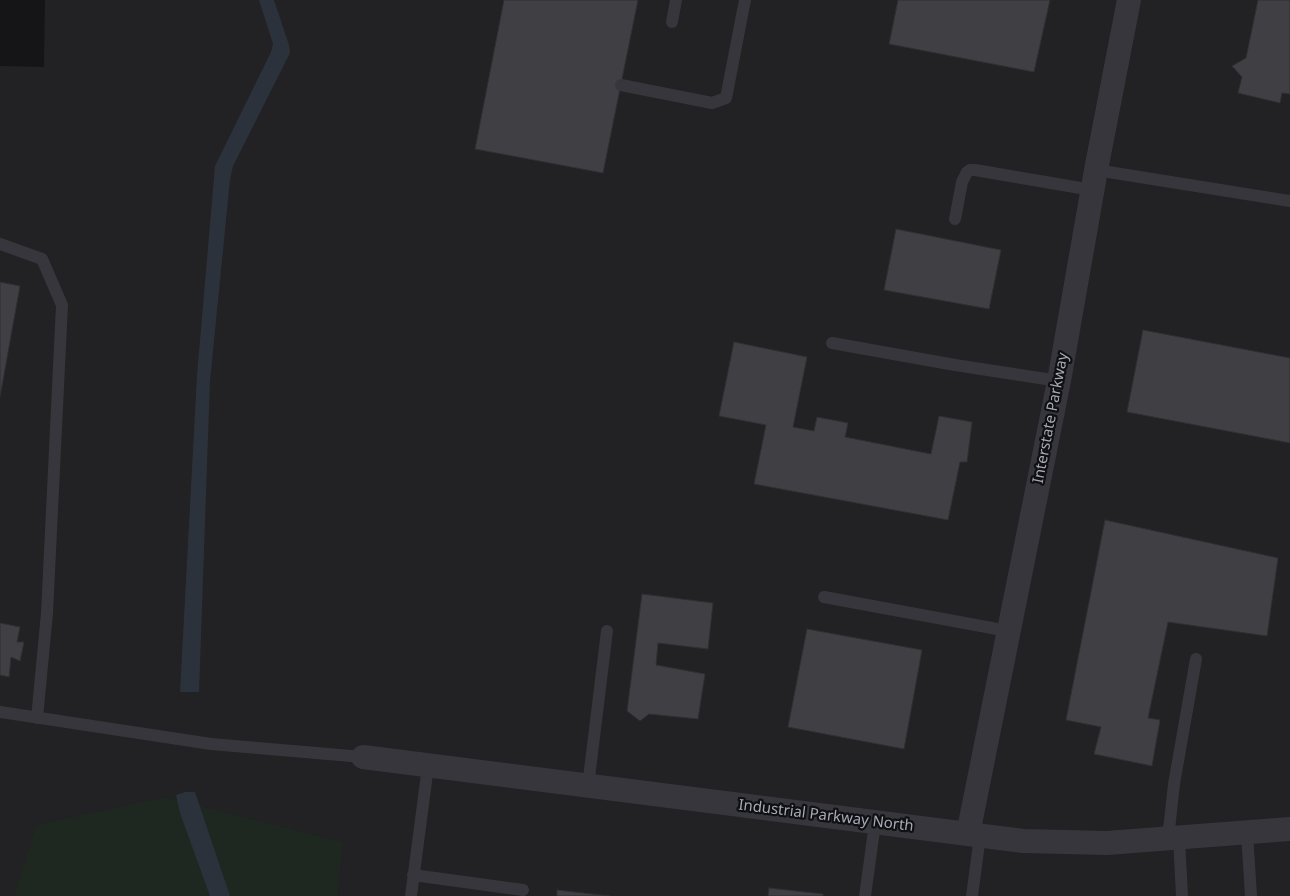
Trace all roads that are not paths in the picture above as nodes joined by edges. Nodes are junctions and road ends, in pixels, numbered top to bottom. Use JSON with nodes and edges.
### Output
{"nodes":[{"id":1,"x":676,"y":0,"type":"edge"},
{"id":2,"x":745,"y":0,"type":"edge"},
{"id":3,"x":1129,"y":0,"type":"edge"},
{"id":4,"x":672,"y":22,"type":"dead end"},
{"id":5,"x":621,"y":85,"type":"dead end"},
{"id":6,"x":1094,"y":180,"type":"junction"},
{"id":7,"x":1290,"y":201,"type":"edge"},
{"id":8,"x":955,"y":219,"type":"dead end"},
{"id":9,"x":0,"y":244,"type":"edge"},
{"id":10,"x":832,"y":343,"type":"dead end"},
{"id":11,"x":1059,"y":381,"type":"junction"},
{"id":12,"x":824,"y":597,"type":"dead end"},
{"id":13,"x":607,"y":631,"type":"dead end"},
{"id":14,"x":1008,"y":631,"type":"junction"},
{"id":15,"x":1196,"y":659,"type":"dead end"},
{"id":16,"x":0,"y":712,"type":"edge"},
{"id":17,"x":37,"y":718,"type":"junction"},
{"id":18,"x":363,"y":757,"type":"joint"},
{"id":19,"x":428,"y":766,"type":"junction"},
{"id":20,"x":588,"y":786,"type":"junction"},
{"id":21,"x":875,"y":823,"type":"junction"},
{"id":22,"x":1290,"y":830,"type":"edge"},
{"id":23,"x":1247,"y":833,"type":"junction"},
{"id":24,"x":974,"y":835,"type":"junction"},
{"id":25,"x":1173,"y":838,"type":"junction"},
{"id":26,"x":413,"y":875,"type":"junction"},
{"id":27,"x":523,"y":890,"type":"dead end"},
{"id":28,"x":411,"y":896,"type":"edge"},
{"id":29,"x":865,"y":896,"type":"edge"},
{"id":30,"x":972,"y":896,"type":"edge"},
{"id":31,"x":1182,"y":896,"type":"edge"},
{"id":32,"x":1251,"y":896,"type":"edge"}],
"edges":[{"from":1,"to":4,"type":"lane"},
{"from":2,"to":5,"type":"lane"},
{"from":3,"to":6,"type":"street","name":"Interstate Parkway"},
{"from":6,"to":7,"type":"lane"},
{"from":6,"to":8,"type":"lane"},
{"from":6,"to":11,"type":"street","name":"Interstate Parkway"},
{"from":9,"to":17,"type":"lane"},
{"from":10,"to":11,"type":"lane"},
{"from":11,"to":14,"type":"street","name":"Interstate Parkway"},
{"from":12,"to":14,"type":"lane"},
{"from":13,"to":20,"type":"lane"},
{"from":14,"to":24,"type":"street","name":"Interstate Parkway"},
{"from":15,"to":25,"type":"lane"},
{"from":16,"to":17,"type":"lane"},
{"from":17,"to":18,"type":"lane"},
{"from":18,"to":19,"type":"street","name":"Industrial Parkway North"},
{"from":19,"to":20,"type":"street","name":"Industrial Parkway North"},
{"from":19,"to":26,"type":"lane"},
{"from":20,"to":21,"type":"street","name":"Industrial Parkway North"},
{"from":21,"to":24,"type":"street","name":"Industrial Parkway North"},
{"from":21,"to":29,"type":"lane"},
{"from":22,"to":23,"type":"street","name":"Industrial Parkway North"},
{"from":23,"to":25,"type":"street","name":"Industrial Parkway North"},
{"from":23,"to":32,"type":"lane"},
{"from":24,"to":25,"type":"street","name":"Industrial Parkway North"},
{"from":24,"to":30,"type":"lane"},
{"from":25,"to":31,"type":"lane"},
{"from":26,"to":27,"type":"lane"},
{"from":26,"to":28,"type":"lane"}]}
